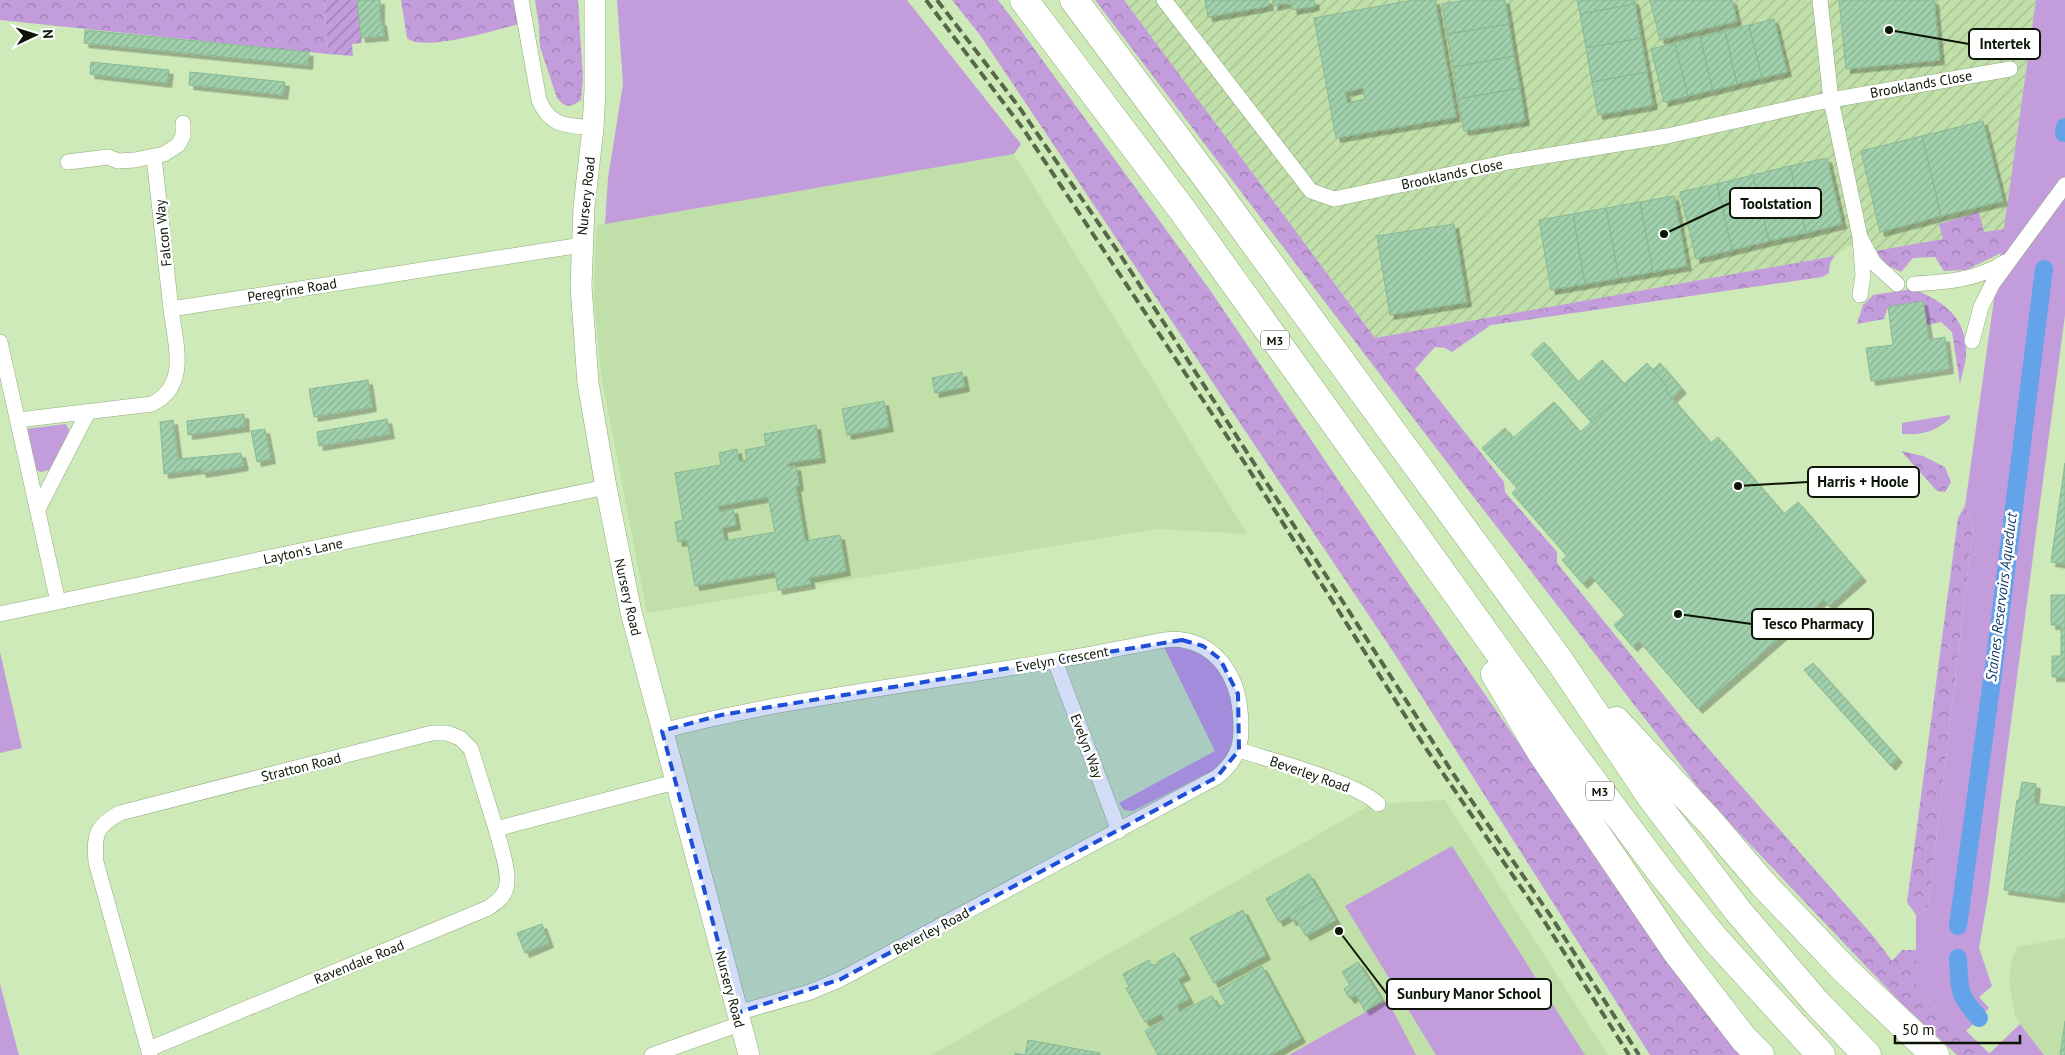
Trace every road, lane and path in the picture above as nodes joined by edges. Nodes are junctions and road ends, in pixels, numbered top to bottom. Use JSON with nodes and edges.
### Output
{"nodes":[{"id":1,"x":521,"y":0,"type":"edge"},
{"id":2,"x":595,"y":0,"type":"edge"},
{"id":3,"x":1024,"y":0,"type":"edge"},
{"id":4,"x":1074,"y":0,"type":"edge"},
{"id":5,"x":1164,"y":0,"type":"edge"},
{"id":6,"x":1820,"y":0,"type":"edge"},
{"id":7,"x":2010,"y":69,"type":"dead end"},
{"id":8,"x":1831,"y":100,"type":"junction"},
{"id":9,"x":184,"y":123,"type":"dead end"},
{"id":10,"x":593,"y":128,"type":"junction"},
{"id":11,"x":154,"y":157,"type":"junction"},
{"id":12,"x":68,"y":162,"type":"dead end"},
{"id":13,"x":2065,"y":185,"type":"edge"},
{"id":14,"x":1860,"y":237,"type":"junction"},
{"id":15,"x":582,"y":245,"type":"junction"},
{"id":16,"x":2008,"y":259,"type":"junction"},
{"id":17,"x":1897,"y":284,"type":"dead end"},
{"id":18,"x":1914,"y":284,"type":"dead end"},
{"id":19,"x":1860,"y":295,"type":"dead end"},
{"id":20,"x":171,"y":309,"type":"junction"},
{"id":21,"x":0,"y":342,"type":"edge"},
{"id":22,"x":1972,"y":342,"type":"dead end"},
{"id":23,"x":88,"y":412,"type":"junction"},
{"id":24,"x":18,"y":420,"type":"junction"},
{"id":25,"x":606,"y":487,"type":"junction"},
{"id":26,"x":38,"y":509,"type":"junction"},
{"id":27,"x":1398,"y":511,"type":"junction"},
{"id":28,"x":58,"y":602,"type":"junction"},
{"id":29,"x":0,"y":614,"type":"edge"},
{"id":30,"x":1559,"y":660,"type":"junction"},
{"id":31,"x":1055,"y":661,"type":"junction"},
{"id":32,"x":662,"y":731,"type":"junction"},
{"id":33,"x":1239,"y":750,"type":"junction"},
{"id":34,"x":675,"y":782,"type":"junction"},
{"id":35,"x":1378,"y":804,"type":"dead end"},
{"id":36,"x":496,"y":829,"type":"junction"},
{"id":37,"x":1119,"y":831,"type":"junction"},
{"id":38,"x":738,"y":1019,"type":"junction"},
{"id":39,"x":150,"y":1052,"type":"edge"},
{"id":40,"x":652,"y":1055,"type":"edge"},
{"id":41,"x":749,"y":1055,"type":"edge"},
{"id":42,"x":1760,"y":1055,"type":"edge"},
{"id":43,"x":1821,"y":1055,"type":"edge"},
{"id":44,"x":1867,"y":1055,"type":"edge"},
{"id":45,"x":1935,"y":1055,"type":"edge"}],
"edges":[{"from":1,"to":10,"type":"street"},
{"from":2,"to":10,"type":"street","name":"Nursery Road"},
{"from":3,"to":27,"type":"highway","number":"M3"},
{"from":4,"to":30,"type":"highway"},
{"from":5,"to":8,"type":"street","name":"Brooklands Close"},
{"from":6,"to":8,"type":"street"},
{"from":7,"to":8,"type":"street","name":"Brooklands Close"},
{"from":8,"to":14,"type":"street"},
{"from":9,"to":11,"type":"street"},
{"from":10,"to":15,"type":"street","name":"Nursery Road"},
{"from":11,"to":12,"type":"street"},
{"from":11,"to":20,"type":"street","name":"Falcon Way"},
{"from":13,"to":16,"type":"street"},
{"from":14,"to":17,"type":"street"},
{"from":14,"to":19,"type":"street"},
{"from":15,"to":20,"type":"street","name":"Peregrine Road"},
{"from":15,"to":25,"type":"street","name":"Nursery Road"},
{"from":16,"to":18,"type":"street"},
{"from":16,"to":22,"type":"street"},
{"from":20,"to":23,"type":"street"},
{"from":21,"to":24,"type":"street"},
{"from":23,"to":24,"type":"street"},
{"from":23,"to":26,"type":"street"},
{"from":24,"to":26,"type":"street"},
{"from":25,"to":28,"type":"street","name":"Layton's Lane"},
{"from":25,"to":32,"type":"street","name":"Nursery Road"},
{"from":26,"to":28,"type":"street"},
{"from":27,"to":42,"type":"highway","number":"M3"},
{"from":27,"to":43,"type":"highway","number":"M3"},
{"from":28,"to":29,"type":"street","name":"Layton's Lane"},
{"from":30,"to":44,"type":"highway"},
{"from":30,"to":45,"type":"highway"},
{"from":31,"to":32,"type":"street","name":"Evelyn Crescent"},
{"from":31,"to":33,"type":"street","name":"Evelyn Crescent"},
{"from":31,"to":37,"type":"street","name":"Evelyn Way"},
{"from":32,"to":34,"type":"street","name":"Nursery Road"},
{"from":33,"to":35,"type":"street","name":"Beverley Road"},
{"from":33,"to":37,"type":"street"},
{"from":34,"to":36,"type":"street"},
{"from":34,"to":38,"type":"street","name":"Nursery Road"},
{"from":36,"to":39,"type":"street","name":"Ravendale Road"},
{"from":36,"to":39,"type":"street","name":"Stratton Road"},
{"from":37,"to":38,"type":"street","name":"Beverley Road"},
{"from":38,"to":40,"type":"street","name":"Beverley Road"},
{"from":38,"to":41,"type":"street","name":"Nursery Road"}]}
